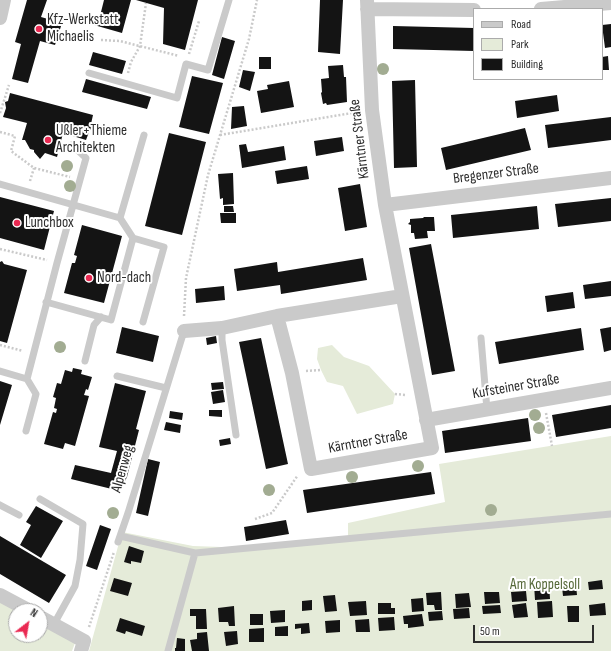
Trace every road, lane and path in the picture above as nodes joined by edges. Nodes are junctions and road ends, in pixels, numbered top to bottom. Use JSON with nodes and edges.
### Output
{"nodes":[{"id":1,"x":4,"y":0,"type":"edge"},
{"id":2,"x":229,"y":0,"type":"edge"},
{"id":3,"x":257,"y":0,"type":"edge"},
{"id":4,"x":146,"y":3,"type":"dead end"},
{"id":5,"x":611,"y":3,"type":"edge"},
{"id":6,"x":367,"y":4,"type":"edge"},
{"id":7,"x":572,"y":4,"type":"edge"},
{"id":8,"x":469,"y":7,"type":"edge"},
{"id":9,"x":547,"y":8,"type":"edge"},
{"id":10,"x":0,"y":18,"type":"edge"},
{"id":11,"x":199,"y":21,"type":"dead end"},
{"id":12,"x":101,"y":40,"type":"dead end"},
{"id":13,"x":140,"y":46,"type":"junction"},
{"id":14,"x":187,"y":61,"type":"junction"},
{"id":15,"x":89,"y":73,"type":"dead end"},
{"id":16,"x":125,"y":83,"type":"junction"},
{"id":17,"x":9,"y":85,"type":"dead end"},
{"id":18,"x":372,"y":110,"type":"junction"},
{"id":19,"x":0,"y":113,"type":"edge"},
{"id":20,"x":0,"y":132,"type":"edge"},
{"id":21,"x":144,"y":135,"type":"dead end"},
{"id":22,"x":220,"y":135,"type":"junction"},
{"id":23,"x":72,"y":146,"type":"dead end"},
{"id":24,"x":611,"y":178,"type":"edge"},
{"id":25,"x":80,"y":180,"type":"junction"},
{"id":26,"x":0,"y":184,"type":"edge"},
{"id":27,"x":74,"y":205,"type":"junction"},
{"id":28,"x":385,"y":205,"type":"junction"},
{"id":29,"x":120,"y":218,"type":"junction"},
{"id":30,"x":133,"y":238,"type":"junction"},
{"id":31,"x":0,"y":249,"type":"edge"},
{"id":32,"x":57,"y":263,"type":"junction"},
{"id":33,"x":402,"y":296,"type":"junction"},
{"id":34,"x":46,"y":302,"type":"junction"},
{"id":35,"x":277,"y":316,"type":"junction"},
{"id":36,"x":102,"y":317,"type":"junction"},
{"id":37,"x":143,"y":322,"type":"dead end"},
{"id":38,"x":222,"y":328,"type":"junction"},
{"id":39,"x":184,"y":331,"type":"junction"},
{"id":40,"x":481,"y":338,"type":"dead end"},
{"id":41,"x":0,"y":345,"type":"edge"},
{"id":42,"x":33,"y":354,"type":"junction"},
{"id":43,"x":85,"y":361,"type":"dead end"},
{"id":44,"x":0,"y":371,"type":"edge"},
{"id":45,"x":117,"y":376,"type":"dead end"},
{"id":46,"x":27,"y":379,"type":"junction"},
{"id":47,"x":166,"y":388,"type":"junction"},
{"id":48,"x":611,"y":388,"type":"edge"},
{"id":49,"x":543,"y":400,"type":"junction"},
{"id":50,"x":487,"y":410,"type":"junction"},
{"id":51,"x":426,"y":420,"type":"junction"},
{"id":52,"x":26,"y":431,"type":"dead end"},
{"id":53,"x":236,"y":435,"type":"dead end"},
{"id":54,"x":552,"y":446,"type":"dead end"},
{"id":55,"x":311,"y":469,"type":"junction"},
{"id":56,"x":40,"y":499,"type":"dead end"},
{"id":57,"x":0,"y":505,"type":"edge"},
{"id":58,"x":611,"y":514,"type":"edge"},
{"id":59,"x":19,"y":515,"type":"dead end"},
{"id":60,"x":255,"y":519,"type":"dead end"},
{"id":61,"x":119,"y":539,"type":"junction"},
{"id":62,"x":195,"y":553,"type":"junction"},
{"id":63,"x":0,"y":595,"type":"edge"},
{"id":64,"x":15,"y":603,"type":"edge"},
{"id":65,"x":92,"y":617,"type":"dead end"},
{"id":66,"x":48,"y":621,"type":"edge"},
{"id":67,"x":54,"y":624,"type":"junction"},
{"id":68,"x":83,"y":646,"type":"edge"},
{"id":69,"x":168,"y":651,"type":"edge"}],
"edges":[{"from":1,"to":10,"type":"street"},
{"from":2,"to":14,"type":"lane"},
{"from":3,"to":22,"type":"path"},
{"from":4,"to":13,"type":"path"},
{"from":5,"to":7,"type":"street"},
{"from":6,"to":8,"type":"street"},
{"from":6,"to":18,"type":"street","name":"Kärntner Straße"},
{"from":7,"to":9,"type":"street"},
{"from":11,"to":14,"type":"path"},
{"from":12,"to":13,"type":"path"},
{"from":13,"to":14,"type":"path"},
{"from":13,"to":16,"type":"path"},
{"from":14,"to":16,"type":"lane"},
{"from":15,"to":16,"type":"lane"},
{"from":17,"to":19,"type":"path"},
{"from":18,"to":22,"type":"path"},
{"from":18,"to":28,"type":"street","name":"Kärntner Straße"},
{"from":20,"to":25,"type":"path"},
{"from":21,"to":29,"type":"lane"},
{"from":22,"to":39,"type":"path"},
{"from":23,"to":25,"type":"lane"},
{"from":24,"to":28,"type":"street","name":"Bregenzer Straße"},
{"from":25,"to":27,"type":"lane"},
{"from":26,"to":27,"type":"lane"},
{"from":27,"to":29,"type":"lane"},
{"from":27,"to":32,"type":"lane"},
{"from":28,"to":33,"type":"street","name":"Kärntner Straße"},
{"from":29,"to":30,"type":"lane"},
{"from":30,"to":36,"type":"lane"},
{"from":30,"to":37,"type":"lane"},
{"from":31,"to":32,"type":"path"},
{"from":32,"to":34,"type":"lane"},
{"from":33,"to":35,"type":"street"},
{"from":33,"to":51,"type":"street","name":"Kärntner Straße"},
{"from":34,"to":36,"type":"lane"},
{"from":34,"to":42,"type":"lane"},
{"from":35,"to":38,"type":"street"},
{"from":35,"to":55,"type":"street","name":"Kärntner Straße"},
{"from":36,"to":43,"type":"lane"},
{"from":38,"to":39,"type":"street"},
{"from":38,"to":53,"type":"lane"},
{"from":39,"to":47,"type":"lane","name":"Alpenweg"},
{"from":40,"to":50,"type":"lane"},
{"from":41,"to":42,"type":"path"},
{"from":42,"to":46,"type":"lane"},
{"from":44,"to":46,"type":"lane"},
{"from":45,"to":47,"type":"lane"},
{"from":46,"to":52,"type":"lane"},
{"from":47,"to":61,"type":"lane","name":"Alpenweg"},
{"from":48,"to":49,"type":"street","name":"Kufsteiner Straße"},
{"from":49,"to":50,"type":"street","name":"Kufsteiner Straße"},
{"from":49,"to":54,"type":"path"},
{"from":50,"to":51,"type":"street","name":"Kufsteiner Straße"},
{"from":51,"to":55,"type":"street","name":"Kärntner Straße"},
{"from":55,"to":60,"type":"path"},
{"from":56,"to":67,"type":"lane"},
{"from":57,"to":59,"type":"lane"},
{"from":58,"to":62,"type":"lane"},
{"from":61,"to":62,"type":"lane"},
{"from":61,"to":65,"type":"path"},
{"from":62,"to":69,"type":"lane"},
{"from":63,"to":64,"type":"street"},
{"from":66,"to":67,"type":"street"},
{"from":67,"to":68,"type":"street"}]}
